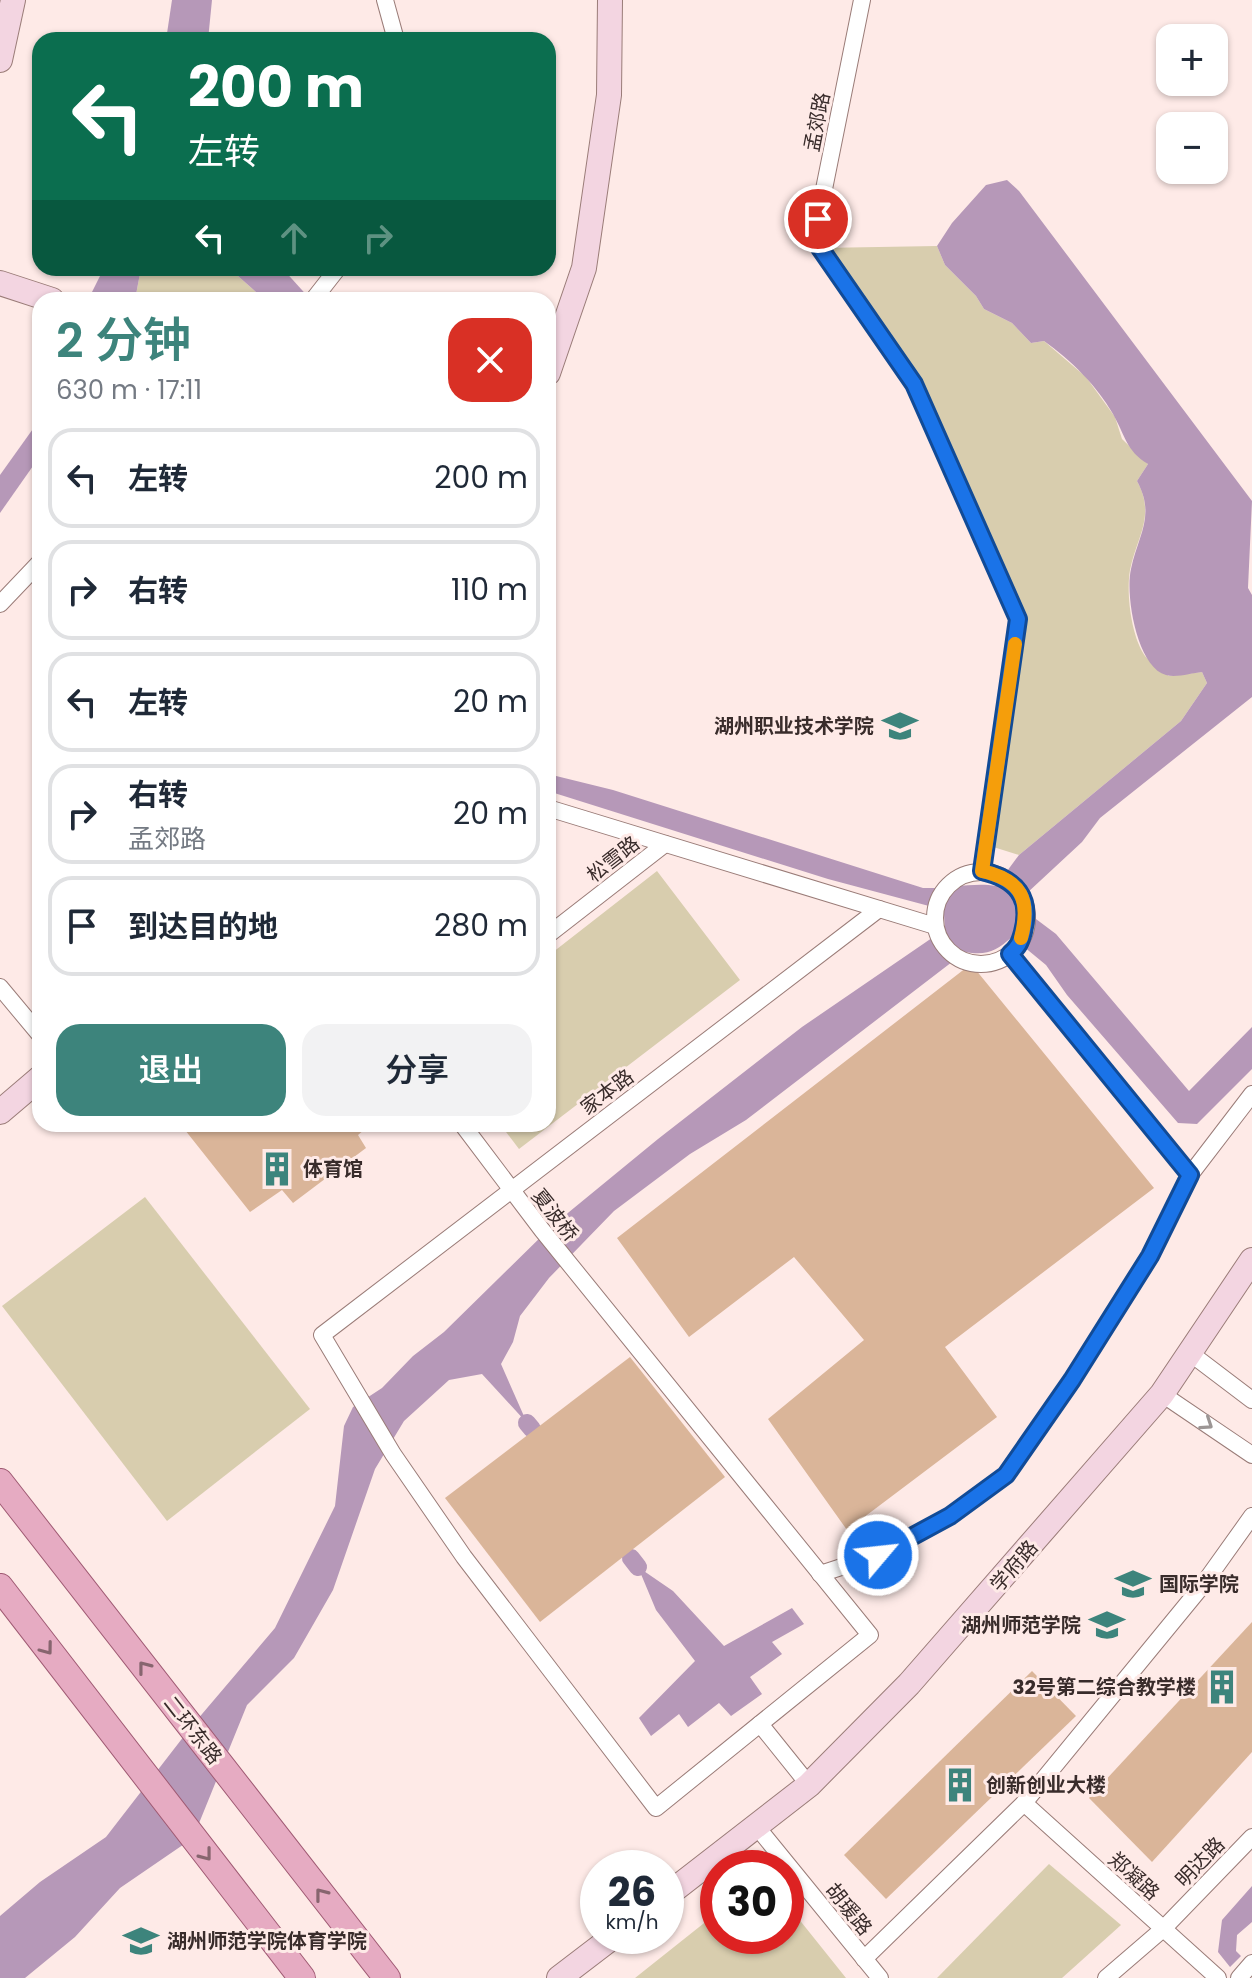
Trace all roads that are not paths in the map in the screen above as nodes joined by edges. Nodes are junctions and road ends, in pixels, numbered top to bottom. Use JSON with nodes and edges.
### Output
{"nodes":[{"id":1,"x":13,"y":0,"type":"edge"},
{"id":2,"x":385,"y":0,"type":"edge"},
{"id":3,"x":610,"y":0,"type":"edge"},
{"id":4,"x":862,"y":0,"type":"edge"},
{"id":5,"x":394,"y":32,"type":"edge"},
{"id":6,"x":0,"y":60,"type":"edge"},
{"id":7,"x":332,"y":276,"type":"edge"},
{"id":8,"x":0,"y":283,"type":"edge"},
{"id":9,"x":319,"y":292,"type":"edge"},
{"id":10,"x":32,"y":293,"type":"edge"},
{"id":11,"x":556,"y":350,"type":"edge"},
{"id":12,"x":32,"y":570,"type":"edge"},
{"id":13,"x":0,"y":604,"type":"edge"},
{"id":14,"x":556,"y":810,"type":"edge"},
{"id":15,"x":665,"y":844,"type":"junction"},
{"id":16,"x":982,"y":871,"type":"junction"},
{"id":17,"x":879,"y":909,"type":"junction"},
{"id":18,"x":936,"y":924,"type":"junction"},
{"id":19,"x":556,"y":929,"type":"edge"},
{"id":20,"x":1014,"y":950,"type":"junction"},
{"id":21,"x":0,"y":987,"type":"edge"},
{"id":22,"x":32,"y":1025,"type":"edge"},
{"id":23,"x":32,"y":1085,"type":"edge"},
{"id":24,"x":1252,"y":1094,"type":"edge"},
{"id":25,"x":0,"y":1112,"type":"edge"},
{"id":26,"x":468,"y":1132,"type":"edge"},
{"id":27,"x":1190,"y":1175,"type":"junction"},
{"id":28,"x":510,"y":1191,"type":"junction"},
{"id":29,"x":1251,"y":1262,"type":"edge"},
{"id":30,"x":1190,"y":1353,"type":"junction"},
{"id":31,"x":1162,"y":1394,"type":"junction"},
{"id":32,"x":1252,"y":1400,"type":"edge"},
{"id":33,"x":1252,"y":1455,"type":"edge"},
{"id":34,"x":0,"y":1482,"type":"edge"},
{"id":35,"x":1252,"y":1516,"type":"edge"},
{"id":36,"x":820,"y":1574,"type":"junction"},
{"id":37,"x":0,"y":1587,"type":"edge"},
{"id":38,"x":760,"y":1724,"type":"junction"},
{"id":39,"x":809,"y":1785,"type":"junction"},
{"id":40,"x":1024,"y":1803,"type":"junction"},
{"id":41,"x":757,"y":1827,"type":"junction"},
{"id":42,"x":1252,"y":1837,"type":"edge"},
{"id":43,"x":684,"y":1882,"type":"edge"},
{"id":44,"x":1163,"y":1929,"type":"junction"},
{"id":45,"x":590,"y":1954,"type":"edge"},
{"id":46,"x":864,"y":1959,"type":"junction"},
{"id":47,"x":1252,"y":1963,"type":"edge"},
{"id":48,"x":302,"y":1978,"type":"edge"},
{"id":49,"x":387,"y":1978,"type":"edge"},
{"id":50,"x":559,"y":1978,"type":"edge"},
{"id":51,"x":880,"y":1978,"type":"edge"},
{"id":52,"x":1106,"y":1978,"type":"edge"},
{"id":53,"x":1218,"y":1978,"type":"edge"},
{"id":54,"x":1239,"y":1978,"type":"edge"}],
"edges":[{"from":1,"to":6,"type":"main road"},
{"from":2,"to":5,"type":"street"},
{"from":3,"to":11,"type":"main road"},
{"from":4,"to":16,"type":"street","name":"孟郊路"},
{"from":7,"to":9,"type":"street"},
{"from":8,"to":10,"type":"main road"},
{"from":12,"to":13,"type":"street"},
{"from":14,"to":15,"type":"street"},
{"from":15,"to":17,"type":"street"},
{"from":15,"to":19,"type":"street","name":"松雪路"},
{"from":16,"to":18,"type":"street"},
{"from":16,"to":20,"type":"street"},
{"from":17,"to":18,"type":"street"},
{"from":17,"to":28,"type":"street","name":"家本路"},
{"from":18,"to":20,"type":"street"},
{"from":20,"to":27,"type":"street"},
{"from":21,"to":22,"type":"street"},
{"from":23,"to":25,"type":"main road"},
{"from":24,"to":27,"type":"street"},
{"from":26,"to":28,"type":"street","name":"夏波桥"},
{"from":27,"to":36,"type":"street"},
{"from":28,"to":36,"type":"street","name":"夏波桥"},
{"from":28,"to":38,"type":"street","name":"家本路"},
{"from":29,"to":30,"type":"main road","name":"学府路"},
{"from":30,"to":31,"type":"main road","name":"学府路"},
{"from":30,"to":32,"type":"street"},
{"from":31,"to":33,"type":"street","one_way":true},
{"from":31,"to":39,"type":"main road","name":"学府路"},
{"from":49,"to":34,"type":"main road","name":"二环东路","one_way":true},
{"from":35,"to":40,"type":"street"},
{"from":36,"to":38,"type":"street","name":"夏波桥"},
{"from":37,"to":48,"type":"main road","one_way":true},
{"from":38,"to":39,"type":"street"},
{"from":39,"to":41,"type":"main road","name":"学府路"},
{"from":40,"to":44,"type":"street","name":"郑凝路"},
{"from":40,"to":46,"type":"street"},
{"from":41,"to":43,"type":"main road","name":"学府路"},
{"from":41,"to":46,"type":"street","name":"胡瑗路"},
{"from":42,"to":44,"type":"street","name":"明达路"},
{"from":44,"to":52,"type":"street","name":"明达路"},
{"from":44,"to":53,"type":"street","name":"郑凝路"},
{"from":45,"to":50,"type":"main road"},
{"from":46,"to":51,"type":"street","name":"胡瑗路"},
{"from":47,"to":54,"type":"street"}]}
